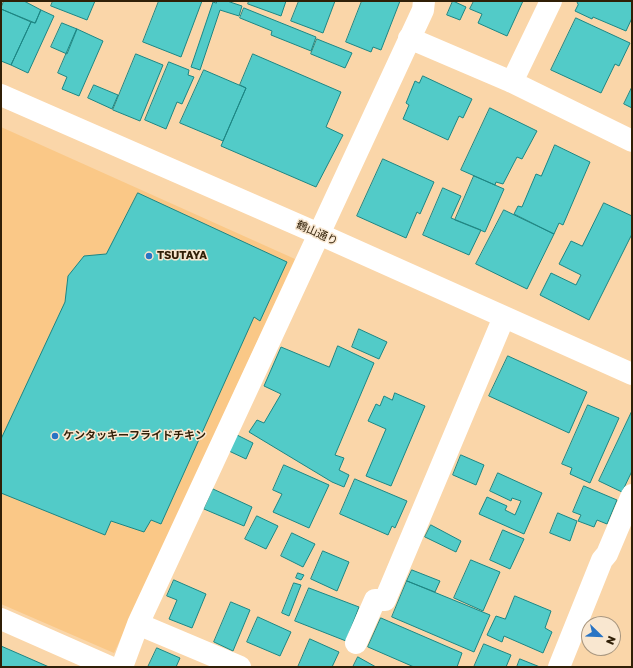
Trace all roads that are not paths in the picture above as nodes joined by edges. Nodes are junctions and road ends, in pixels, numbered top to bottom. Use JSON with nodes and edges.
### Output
{"nodes":[{"id":1,"x":424,"y":1,"type":"edge"},
{"id":2,"x":551,"y":1,"type":"edge"},
{"id":3,"x":409,"y":38,"type":"junction"},
{"id":4,"x":512,"y":82,"type":"junction"},
{"id":5,"x":1,"y":95,"type":"edge"},
{"id":6,"x":632,"y":141,"type":"edge"},
{"id":7,"x":319,"y":234,"type":"junction"},
{"id":8,"x":504,"y":316,"type":"junction"},
{"id":9,"x":632,"y":374,"type":"edge"},
{"id":10,"x":632,"y":494,"type":"edge"},
{"id":11,"x":1,"y":619,"type":"edge"},
{"id":12,"x":138,"y":624,"type":"junction"},
{"id":13,"x":356,"y":643,"type":"dead end"},
{"id":14,"x":110,"y":667,"type":"edge"},
{"id":15,"x":122,"y":667,"type":"edge"},
{"id":16,"x":240,"y":667,"type":"edge"},
{"id":17,"x":559,"y":667,"type":"edge"}],
"edges":[{"from":1,"to":3,"type":"street"},
{"from":2,"to":4,"type":"street"},
{"from":3,"to":4,"type":"street"},
{"from":3,"to":7,"type":"street"},
{"from":4,"to":6,"type":"street"},
{"from":5,"to":7,"type":"street","name":"鶴山通り"},
{"from":7,"to":8,"type":"street","name":"鶴山通り"},
{"from":7,"to":12,"type":"street"},
{"from":8,"to":9,"type":"street","name":"鶴山通り"},
{"from":8,"to":13,"type":"street"},
{"from":10,"to":17,"type":"street"},
{"from":11,"to":14,"type":"street"},
{"from":12,"to":15,"type":"street"},
{"from":12,"to":16,"type":"street"}]}
